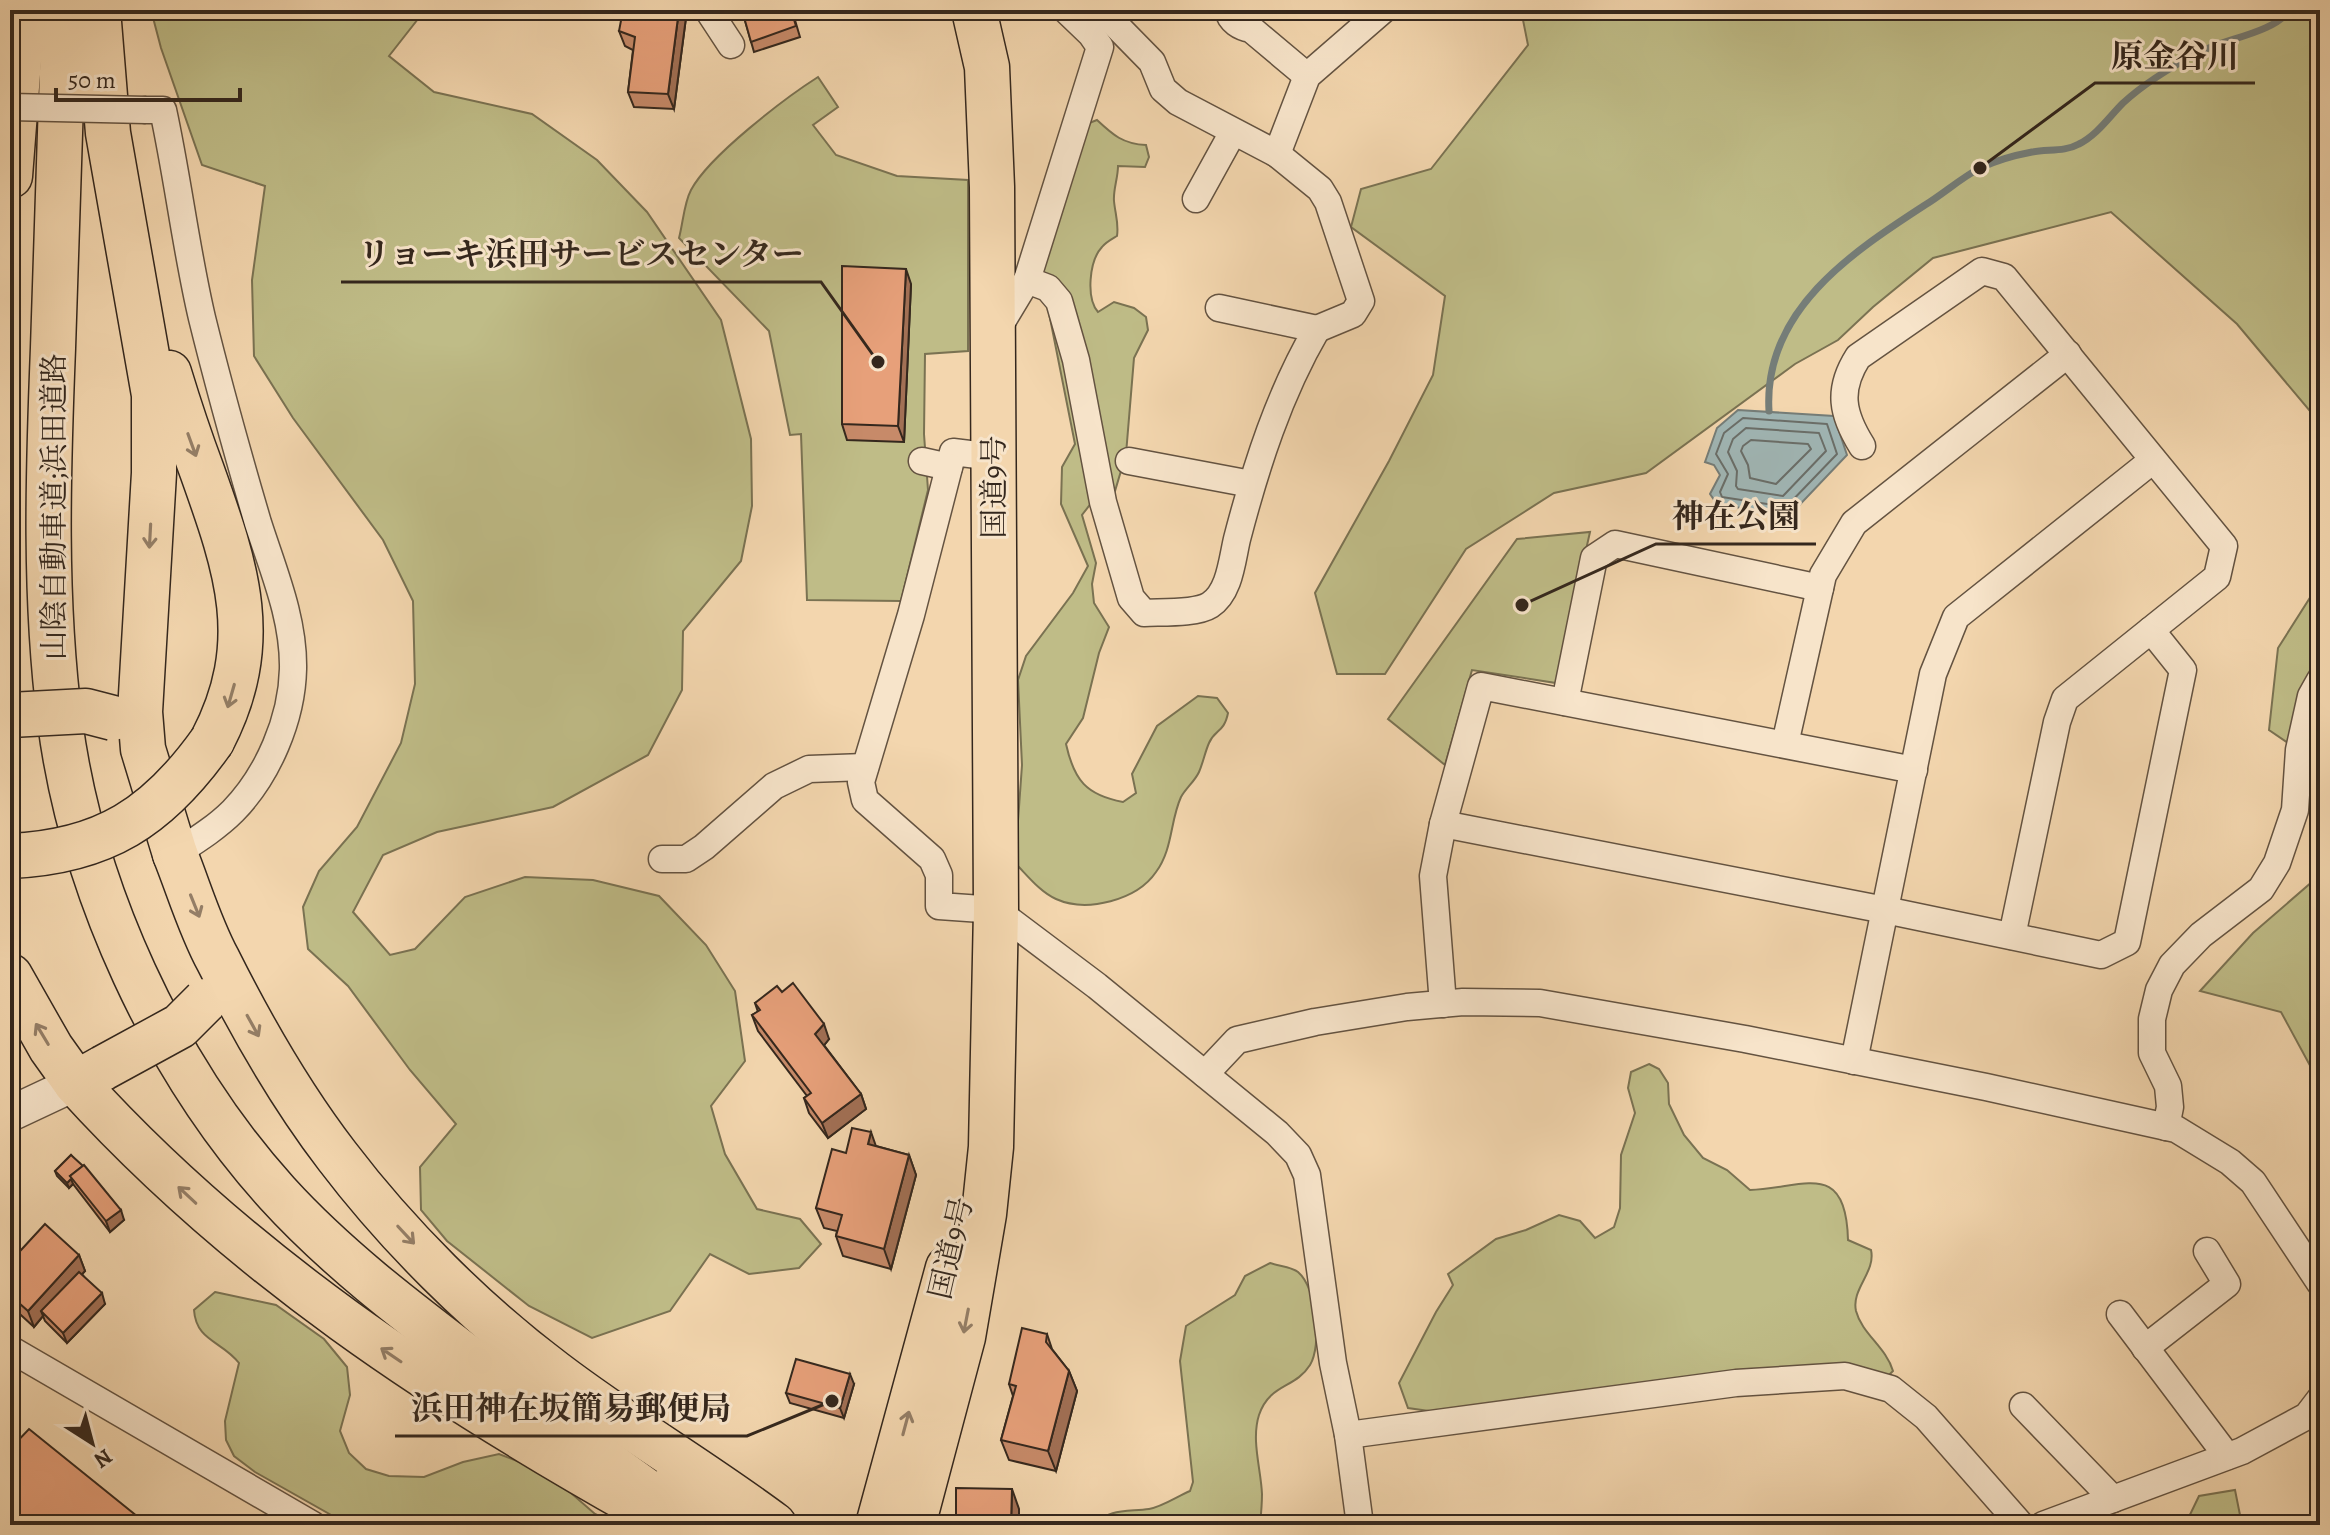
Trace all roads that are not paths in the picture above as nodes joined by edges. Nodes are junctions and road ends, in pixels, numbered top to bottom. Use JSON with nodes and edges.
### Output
{"nodes":[{"id":1,"x":23,"y":10,"type":"edge"},
{"id":2,"x":64,"y":10,"type":"edge"},
{"id":3,"x":98,"y":10,"type":"edge"},
{"id":4,"x":708,"y":10,"type":"edge"},
{"id":5,"x":974,"y":10,"type":"edge"},
{"id":6,"x":1066,"y":10,"type":"edge"},
{"id":7,"x":1101,"y":10,"type":"edge"},
{"id":8,"x":1228,"y":10,"type":"edge"},
{"id":9,"x":1383,"y":10,"type":"edge"},
{"id":10,"x":731,"y":45,"type":"dead end"},
{"id":11,"x":1307,"y":76,"type":"junction"},
{"id":12,"x":10,"y":107,"type":"edge"},
{"id":13,"x":1233,"y":132,"type":"junction"},
{"id":14,"x":1277,"y":154,"type":"junction"},
{"id":15,"x":10,"y":175,"type":"edge"},
{"id":16,"x":10,"y":183,"type":"edge"},
{"id":17,"x":1196,"y":199,"type":"dead end"},
{"id":18,"x":121,"y":209,"type":"junction"},
{"id":19,"x":1027,"y":280,"type":"junction"},
{"id":20,"x":1219,"y":308,"type":"dead end"},
{"id":21,"x":1317,"y":329,"type":"junction"},
{"id":22,"x":993,"y":336,"type":"junction"},
{"id":23,"x":2068,"y":354,"type":"junction"},
{"id":24,"x":1862,"y":446,"type":"dead end"},
{"id":25,"x":994,"y":457,"type":"junction"},
{"id":26,"x":2153,"y":460,"type":"junction"},
{"id":27,"x":922,"y":461,"type":"dead end"},
{"id":28,"x":1129,"y":461,"type":"dead end"},
{"id":29,"x":949,"y":467,"type":"junction"},
{"id":30,"x":1251,"y":484,"type":"junction"},
{"id":31,"x":1820,"y":588,"type":"junction"},
{"id":32,"x":2151,"y":630,"type":"junction"},
{"id":33,"x":2320,"y":680,"type":"edge"},
{"id":34,"x":1565,"y":702,"type":"junction"},
{"id":35,"x":10,"y":715,"type":"edge"},
{"id":36,"x":1785,"y":744,"type":"junction"},
{"id":37,"x":143,"y":749,"type":"junction"},
{"id":38,"x":865,"y":767,"type":"junction"},
{"id":39,"x":1914,"y":770,"type":"junction"},
{"id":40,"x":1443,"y":824,"type":"junction"},
{"id":41,"x":175,"y":854,"type":"junction"},
{"id":42,"x":10,"y":856,"type":"edge"},
{"id":43,"x":662,"y":859,"type":"dead end"},
{"id":44,"x":996,"y":910,"type":"junction"},
{"id":45,"x":1885,"y":910,"type":"junction"},
{"id":46,"x":2012,"y":936,"type":"junction"},
{"id":47,"x":216,"y":957,"type":"junction"},
{"id":48,"x":995,"y":965,"type":"junction"},
{"id":49,"x":11,"y":978,"type":"edge"},
{"id":50,"x":1443,"y":1004,"type":"junction"},
{"id":51,"x":1854,"y":1061,"type":"junction"},
{"id":52,"x":1205,"y":1074,"type":"junction"},
{"id":53,"x":90,"y":1075,"type":"junction"},
{"id":54,"x":10,"y":1114,"type":"edge"},
{"id":55,"x":2166,"y":1127,"type":"junction"},
{"id":56,"x":2207,"y":1251,"type":"dead end"},
{"id":57,"x":2320,"y":1283,"type":"edge"},
{"id":58,"x":2120,"y":1314,"type":"dead end"},
{"id":59,"x":417,"y":1319,"type":"junction"},
{"id":60,"x":2145,"y":1348,"type":"junction"},
{"id":61,"x":10,"y":1349,"type":"edge"},
{"id":62,"x":2320,"y":1399,"type":"edge"},
{"id":63,"x":2023,"y":1406,"type":"dead end"},
{"id":64,"x":1348,"y":1435,"type":"junction"},
{"id":65,"x":2227,"y":1456,"type":"junction"},
{"id":66,"x":894,"y":1467,"type":"junction"},
{"id":67,"x":2113,"y":1499,"type":"junction"},
{"id":68,"x":730,"y":1506,"type":"edge"},
{"id":69,"x":905,"y":1523,"type":"edge"},
{"id":70,"x":313,"y":1525,"type":"edge"},
{"id":71,"x":674,"y":1525,"type":"edge"},
{"id":72,"x":695,"y":1525,"type":"edge"},
{"id":73,"x":774,"y":1525,"type":"edge"},
{"id":74,"x":789,"y":1525,"type":"edge"},
{"id":75,"x":853,"y":1525,"type":"edge"},
{"id":76,"x":1360,"y":1525,"type":"edge"},
{"id":77,"x":2021,"y":1525,"type":"edge"},
{"id":78,"x":2043,"y":1525,"type":"edge"}],
"edges":[{"from":1,"to":15,"type":"highway"},
{"from":2,"to":59,"type":"highway","name":"山陰自動車道;浜田道路"},
{"from":3,"to":18,"type":"highway"},
{"from":4,"to":10,"type":"street"},
{"from":5,"to":22,"type":"highway","name":"国道9号"},
{"from":6,"to":19,"type":"street"},
{"from":7,"to":13,"type":"street"},
{"from":8,"to":11,"type":"street"},
{"from":9,"to":11,"type":"street"},
{"from":11,"to":14,"type":"street"},
{"from":12,"to":41,"type":"street","bridge":true},
{"from":13,"to":14,"type":"street"},
{"from":13,"to":17,"type":"street"},
{"from":14,"to":21,"type":"street"},
{"from":15,"to":16,"type":"highway"},
{"from":18,"to":37,"type":"highway","one_way":true},
{"from":18,"to":42,"type":"highway","one_way":true,"bridge":true},
{"from":19,"to":22,"type":"street"},
{"from":19,"to":30,"type":"street"},
{"from":20,"to":21,"type":"street"},
{"from":21,"to":30,"type":"street"},
{"from":22,"to":25,"type":"highway","name":"国道9号"},
{"from":23,"to":24,"type":"street"},
{"from":23,"to":26,"type":"street"},
{"from":23,"to":31,"type":"street"},
{"from":25,"to":29,"type":"street"},
{"from":25,"to":44,"type":"highway","name":"国道9号"},
{"from":26,"to":32,"type":"street"},
{"from":26,"to":39,"type":"street"},
{"from":27,"to":29,"type":"street"},
{"from":28,"to":30,"type":"street"},
{"from":29,"to":38,"type":"street"},
{"from":31,"to":34,"type":"street"},
{"from":31,"to":36,"type":"street"},
{"from":32,"to":46,"type":"street"},
{"from":32,"to":46,"type":"street"},
{"from":33,"to":55,"type":"street"},
{"from":34,"to":36,"type":"street"},
{"from":34,"to":40,"type":"street"},
{"from":35,"to":37,"type":"highway","bridge":true},
{"from":36,"to":39,"type":"street"},
{"from":37,"to":41,"type":"highway"},
{"from":38,"to":43,"type":"street"},
{"from":38,"to":44,"type":"street"},
{"from":39,"to":45,"type":"street"},
{"from":40,"to":45,"type":"street"},
{"from":40,"to":50,"type":"street"},
{"from":41,"to":47,"type":"highway","one_way":true},
{"from":44,"to":48,"type":"highway","name":"国道9号"},
{"from":44,"to":52,"type":"street"},
{"from":45,"to":46,"type":"street"},
{"from":45,"to":51,"type":"street"},
{"from":47,"to":53,"type":"highway","bridge":true},
{"from":47,"to":68,"type":"highway","one_way":true},
{"from":66,"to":48,"type":"highway","name":"国道9号","one_way":true},
{"from":48,"to":69,"type":"highway","name":"国道9号","one_way":true},
{"from":53,"to":49,"type":"highway","one_way":true},
{"from":50,"to":51,"type":"street"},
{"from":50,"to":52,"type":"street"},
{"from":51,"to":55,"type":"street"},
{"from":52,"to":64,"type":"street"},
{"from":53,"to":54,"type":"street"},
{"from":71,"to":53,"type":"highway","one_way":true},
{"from":55,"to":57,"type":"street"},
{"from":56,"to":60,"type":"street"},
{"from":58,"to":60,"type":"street"},
{"from":59,"to":68,"type":"highway"},
{"from":59,"to":72,"type":"highway"},
{"from":60,"to":65,"type":"street"},
{"from":61,"to":70,"type":"street"},
{"from":62,"to":65,"type":"street"},
{"from":63,"to":67,"type":"street"},
{"from":64,"to":76,"type":"street"},
{"from":64,"to":77,"type":"street"},
{"from":65,"to":67,"type":"street"},
{"from":66,"to":69,"type":"highway","name":"国道9号"},
{"from":66,"to":75,"type":"highway"},
{"from":67,"to":78,"type":"street"},
{"from":68,"to":73,"type":"highway"},
{"from":68,"to":74,"type":"highway"}]}
